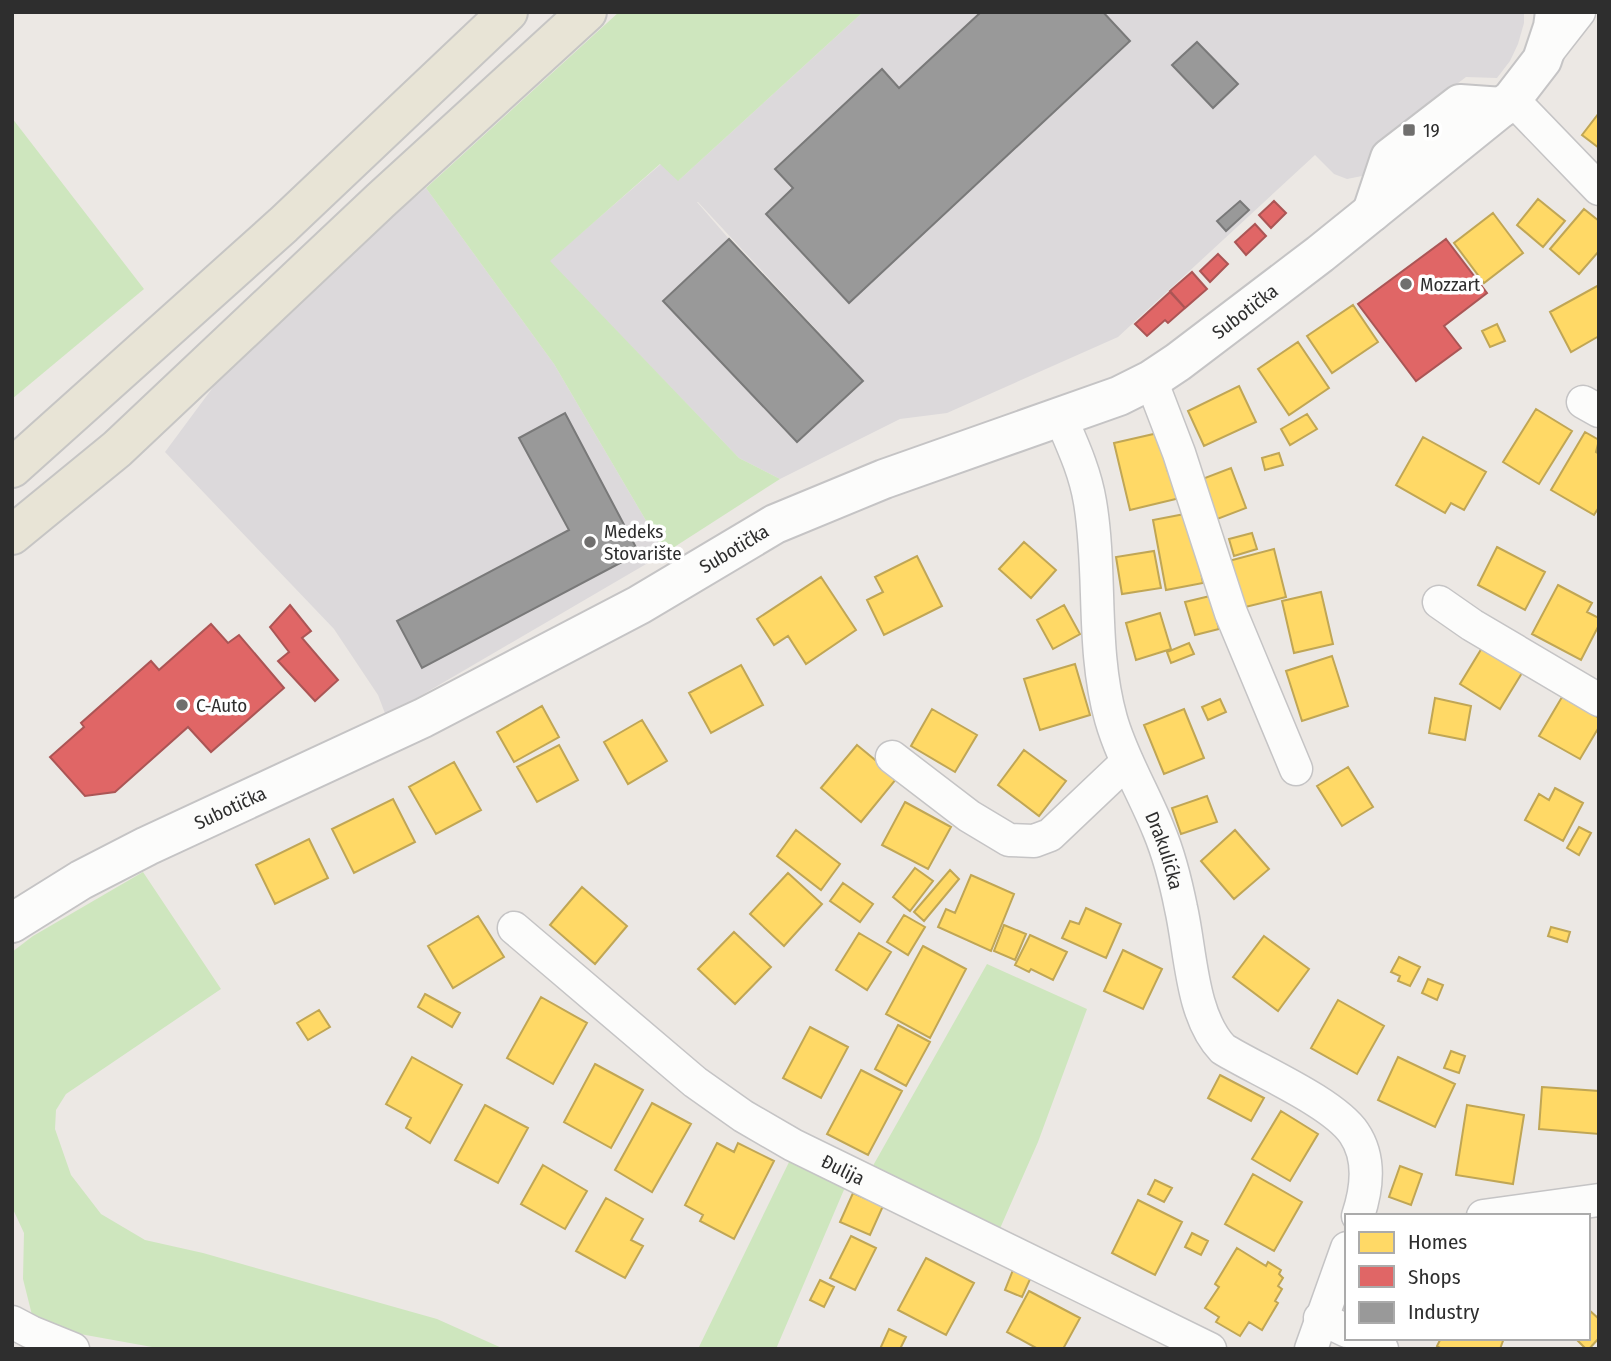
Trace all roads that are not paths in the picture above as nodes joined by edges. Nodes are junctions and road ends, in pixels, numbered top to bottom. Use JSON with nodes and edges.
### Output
{"nodes":[{"id":1,"x":508,"y":12,"type":"edge"},
{"id":2,"x":586,"y":12,"type":"edge"},
{"id":3,"x":1555,"y":12,"type":"edge"},
{"id":4,"x":1579,"y":12,"type":"edge"},
{"id":5,"x":1542,"y":60,"type":"junction"},
{"id":6,"x":1507,"y":103,"type":"junction"},
{"id":7,"x":1599,"y":189,"type":"edge"},
{"id":8,"x":1151,"y":380,"type":"junction"},
{"id":9,"x":1060,"y":416,"type":"junction"},
{"id":10,"x":12,"y":468,"type":"edge"},
{"id":11,"x":12,"y":535,"type":"edge"},
{"id":12,"x":1439,"y":602,"type":"dead end"},
{"id":13,"x":1599,"y":700,"type":"edge"},
{"id":14,"x":892,"y":757,"type":"dead end"},
{"id":15,"x":1127,"y":762,"type":"junction"},
{"id":16,"x":1296,"y":769,"type":"dead end"},
{"id":17,"x":12,"y":923,"type":"edge"},
{"id":18,"x":514,"y":928,"type":"dead end"},
{"id":19,"x":1599,"y":1200,"type":"edge"},
{"id":20,"x":1359,"y":1214,"type":"edge"},
{"id":21,"x":1498,"y":1214,"type":"edge"},
{"id":22,"x":1345,"y":1260,"type":"edge"},
{"id":23,"x":12,"y":1322,"type":"edge"},
{"id":24,"x":1334,"y":1325,"type":"edge"},
{"id":25,"x":1365,"y":1340,"type":"edge"},
{"id":26,"x":73,"y":1349,"type":"edge"},
{"id":27,"x":1210,"y":1349,"type":"edge"},
{"id":28,"x":1311,"y":1349,"type":"edge"},
{"id":29,"x":1382,"y":1349,"type":"edge"}],
"edges":[{"from":1,"to":10,"type":"main road"},
{"from":2,"to":11,"type":"main road"},
{"from":3,"to":5,"type":"street"},
{"from":4,"to":5,"type":"street","name":"Subotička"},
{"from":5,"to":6,"type":"street","name":"Subotička"},
{"from":6,"to":7,"type":"street"},
{"from":6,"to":8,"type":"street","name":"Subotička"},
{"from":8,"to":9,"type":"street","name":"Subotička"},
{"from":8,"to":16,"type":"street"},
{"from":9,"to":15,"type":"street","name":"Drakulićka"},
{"from":9,"to":17,"type":"street","name":"Subotička"},
{"from":12,"to":13,"type":"street"},
{"from":14,"to":15,"type":"street"},
{"from":15,"to":20,"type":"street","name":"Drakulićka"},
{"from":18,"to":27,"type":"street","name":"Đulija"},
{"from":19,"to":21,"type":"street"},
{"from":22,"to":24,"type":"street"},
{"from":23,"to":26,"type":"street"},
{"from":24,"to":28,"type":"street"},
{"from":25,"to":29,"type":"street"}]}
